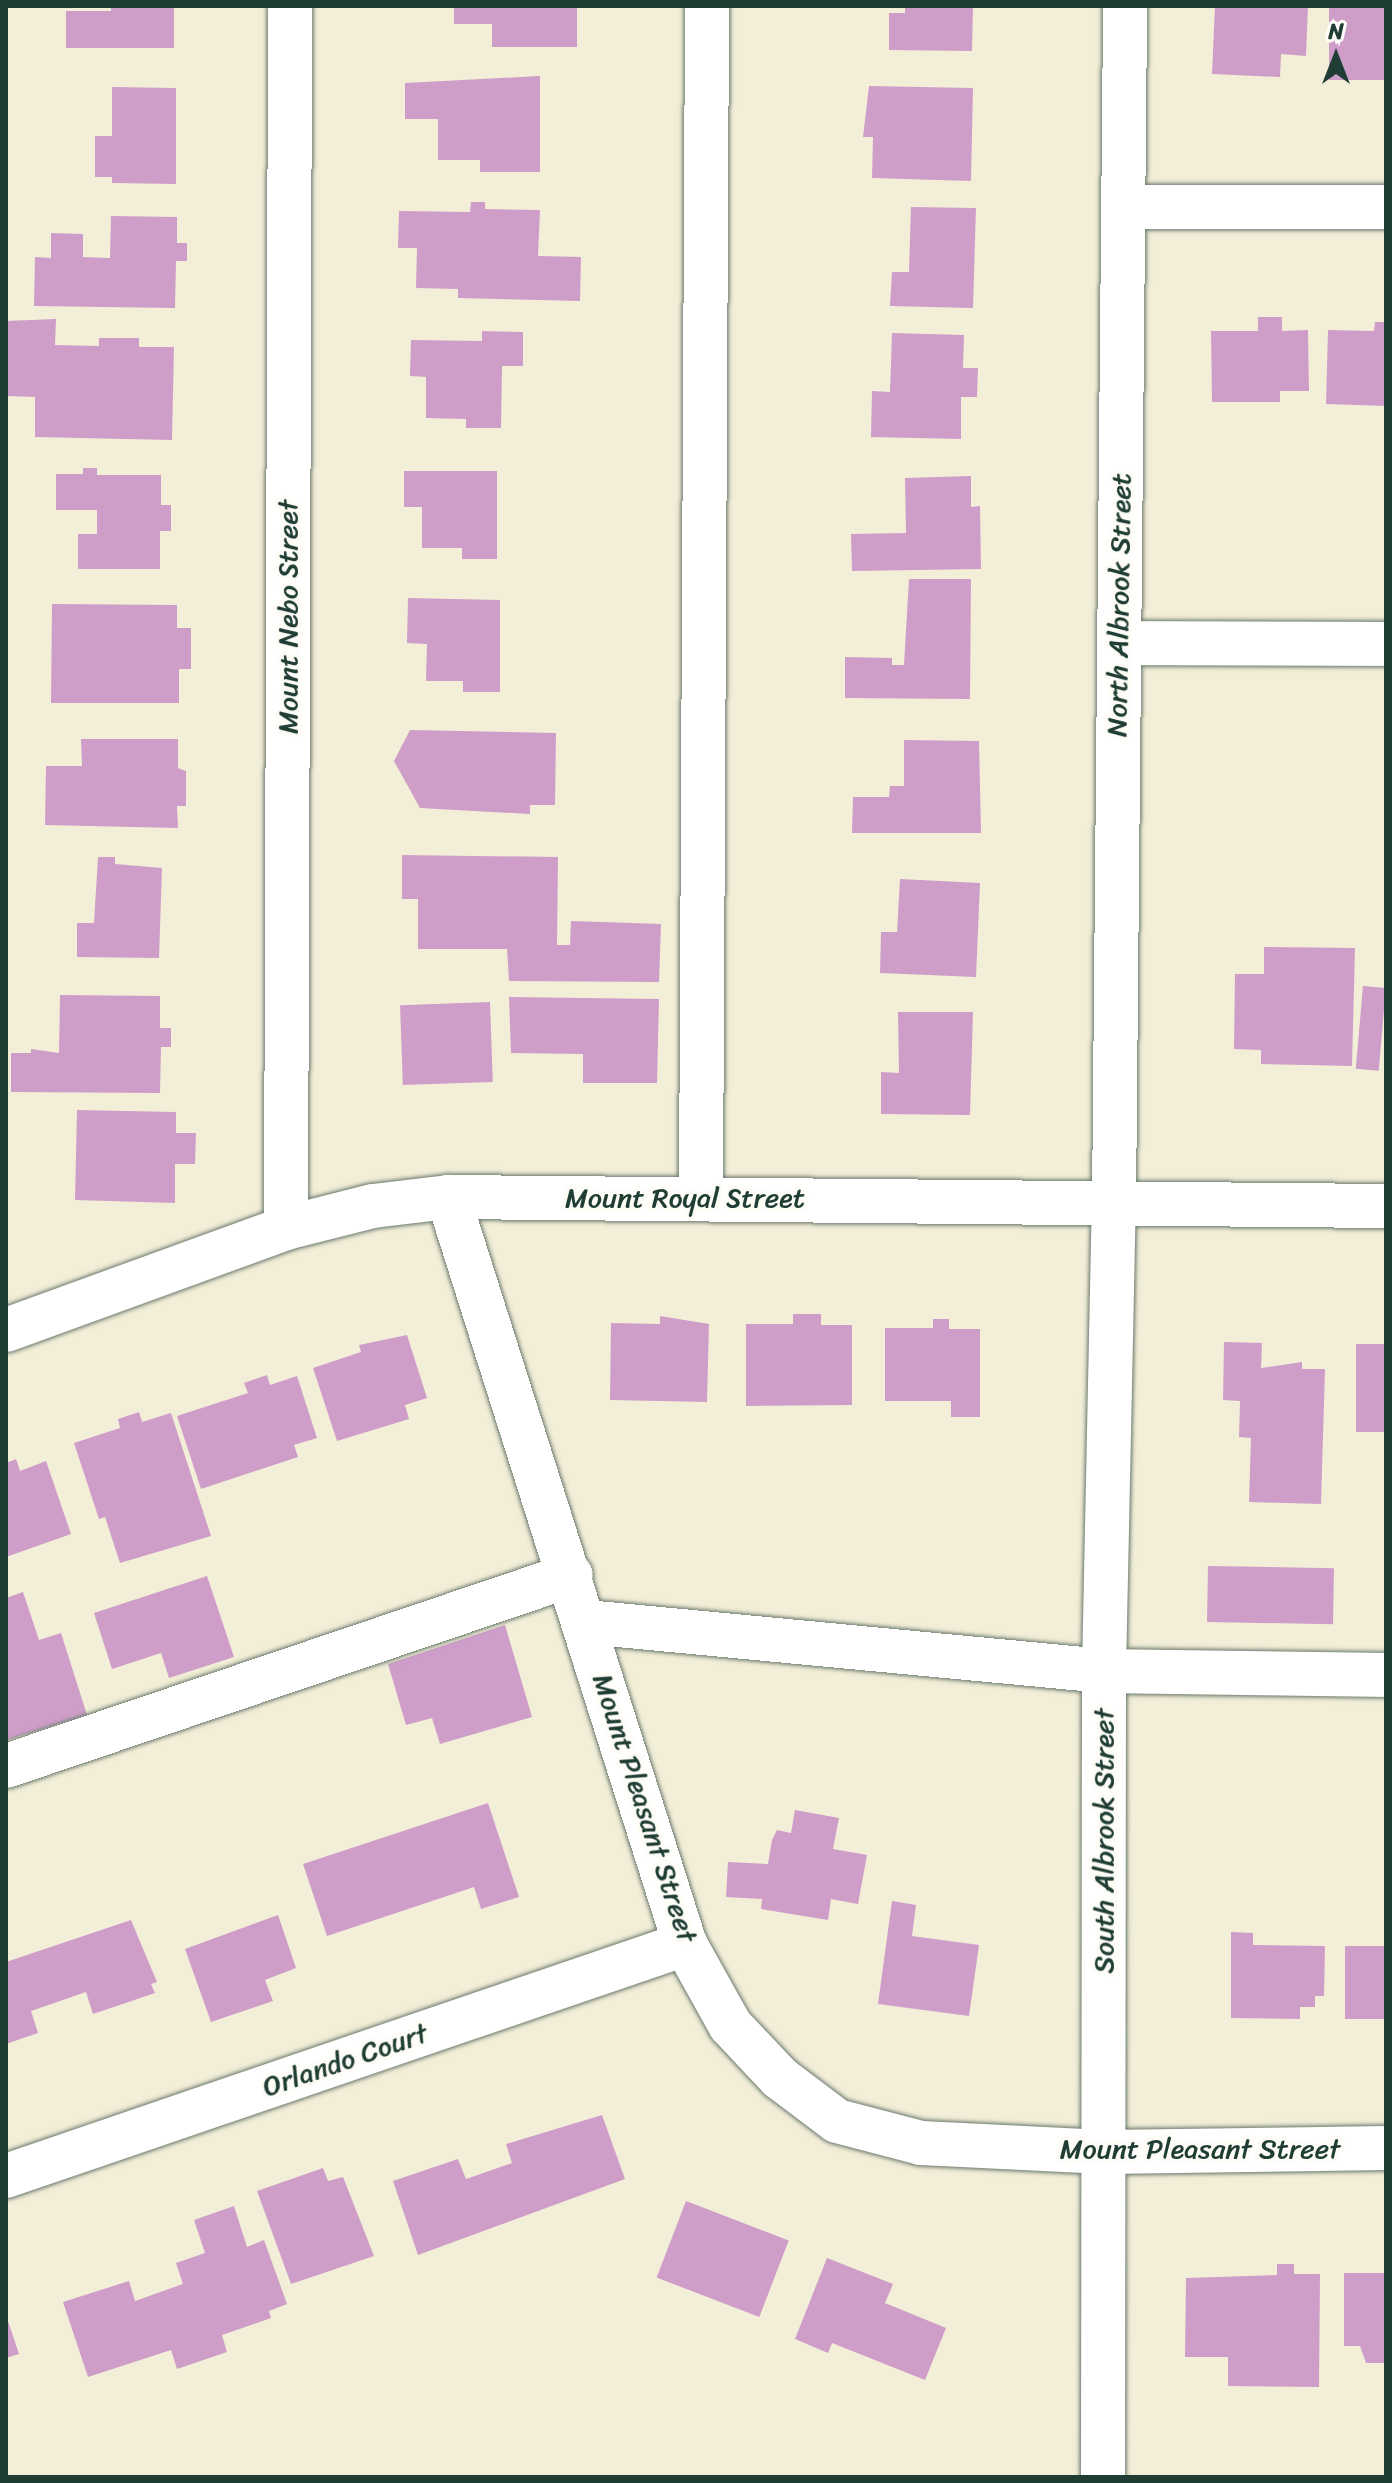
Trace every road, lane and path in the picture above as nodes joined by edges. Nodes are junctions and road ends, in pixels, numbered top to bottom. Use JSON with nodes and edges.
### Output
{"nodes":[{"id":1,"x":290,"y":6,"type":"edge"},
{"id":2,"x":707,"y":6,"type":"edge"},
{"id":3,"x":1125,"y":6,"type":"edge"},
{"id":4,"x":1123,"y":207,"type":"junction"},
{"id":5,"x":1386,"y":207,"type":"edge"},
{"id":6,"x":1119,"y":643,"type":"junction"},
{"id":7,"x":1386,"y":644,"type":"edge"},
{"id":8,"x":701,"y":1196,"type":"junction"},
{"id":9,"x":448,"y":1197,"type":"junction"},
{"id":10,"x":1114,"y":1205,"type":"junction"},
{"id":11,"x":1386,"y":1206,"type":"edge"},
{"id":12,"x":286,"y":1228,"type":"junction"},
{"id":13,"x":6,"y":1330,"type":"edge"},
{"id":14,"x":571,"y":1575,"type":"junction"},
{"id":15,"x":586,"y":1622,"type":"junction"},
{"id":16,"x":1104,"y":1671,"type":"junction"},
{"id":17,"x":1386,"y":1675,"type":"edge"},
{"id":18,"x":6,"y":1766,"type":"edge"},
{"id":19,"x":685,"y":1944,"type":"junction"},
{"id":20,"x":1386,"y":2148,"type":"edge"},
{"id":21,"x":1105,"y":2152,"type":"junction"},
{"id":22,"x":6,"y":2176,"type":"edge"},
{"id":23,"x":1103,"y":2477,"type":"edge"}],
"edges":[{"from":1,"to":12,"type":"street","name":"Mount Nebo Street"},
{"from":2,"to":8,"type":"street"},
{"from":3,"to":4,"type":"street","name":"North Albrook Street"},
{"from":4,"to":5,"type":"street"},
{"from":4,"to":6,"type":"street","name":"North Albrook Street"},
{"from":6,"to":7,"type":"street"},
{"from":6,"to":10,"type":"street","name":"North Albrook Street"},
{"from":8,"to":9,"type":"street","name":"Mount Royal Street"},
{"from":8,"to":10,"type":"street","name":"Mount Royal Street"},
{"from":9,"to":12,"type":"street","name":"Mount Royal Street"},
{"from":9,"to":14,"type":"street","name":"Mount Pleasant Street"},
{"from":10,"to":11,"type":"street","name":"Mount Royal Street"},
{"from":10,"to":16,"type":"street","name":"South Albrook Street"},
{"from":12,"to":13,"type":"street","name":"Mount Royal Street"},
{"from":14,"to":15,"type":"street","name":"Mount Pleasant Street"},
{"from":14,"to":18,"type":"street"},
{"from":15,"to":16,"type":"street"},
{"from":15,"to":19,"type":"street","name":"Mount Pleasant Street"},
{"from":16,"to":17,"type":"street"},
{"from":16,"to":21,"type":"street","name":"South Albrook Street"},
{"from":19,"to":21,"type":"street","name":"Mount Pleasant Street"},
{"from":19,"to":22,"type":"street","name":"Orlando Court"},
{"from":20,"to":21,"type":"street","name":"Mount Pleasant Street"},
{"from":21,"to":23,"type":"street","name":"South Albrook Street"}]}
